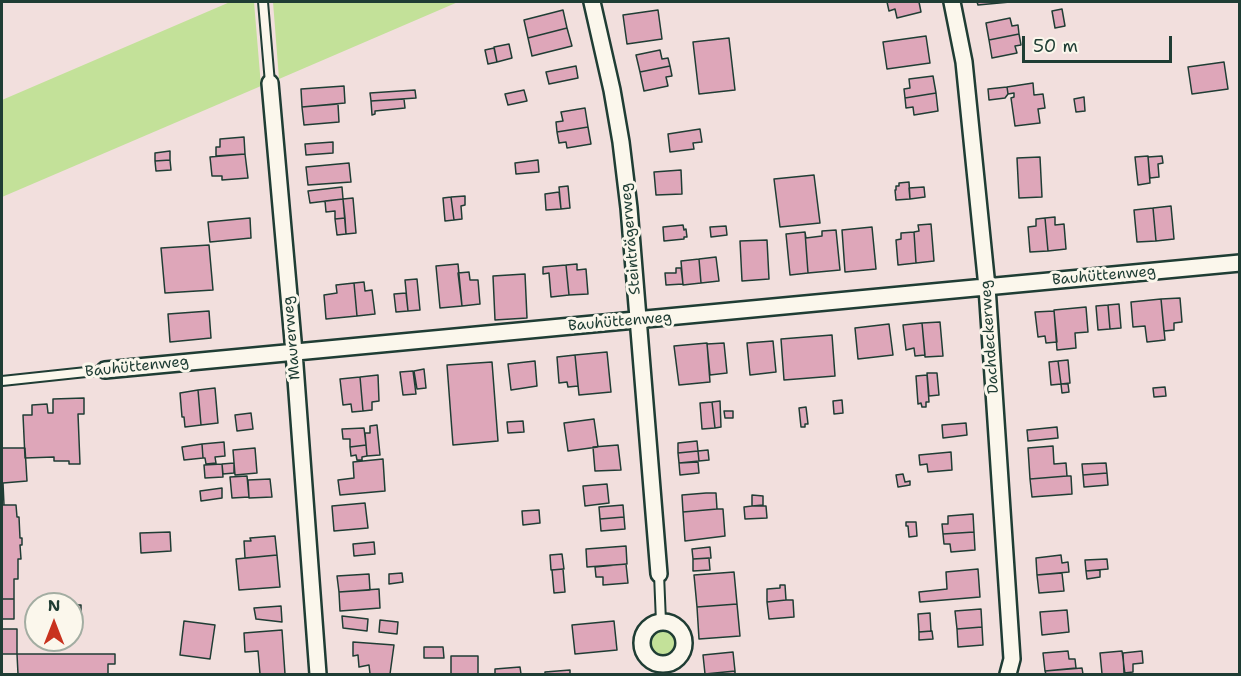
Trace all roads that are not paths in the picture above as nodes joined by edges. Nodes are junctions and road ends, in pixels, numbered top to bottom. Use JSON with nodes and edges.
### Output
{"nodes":[{"id":1,"x":263,"y":2,"type":"edge"},
{"id":2,"x":592,"y":2,"type":"edge"},
{"id":3,"x":952,"y":2,"type":"edge"},
{"id":4,"x":270,"y":83,"type":"joint"},
{"id":5,"x":1239,"y":263,"type":"edge"},
{"id":6,"x":987,"y":287,"type":"junction"},
{"id":7,"x":638,"y":320,"type":"junction"},
{"id":8,"x":294,"y":352,"type":"junction"},
{"id":9,"x":105,"y":370,"type":"joint"},
{"id":10,"x":2,"y":381,"type":"edge"},
{"id":11,"x":659,"y":574,"type":"joint"},
{"id":12,"x":661,"y":622,"type":"junction"},
{"id":13,"x":666,"y":669,"type":"edge"},
{"id":14,"x":318,"y":675,"type":"edge"},
{"id":15,"x":1008,"y":675,"type":"edge"}],
"edges":[{"from":1,"to":4,"type":"lane","name":"Maurerweg"},
{"from":2,"to":7,"type":"street","name":"Steinträgerweg"},
{"from":3,"to":6,"type":"street","name":"Dachdeckerweg"},
{"from":4,"to":8,"type":"street","name":"Maurerweg"},
{"from":5,"to":6,"type":"street","name":"Bauhüttenweg"},
{"from":6,"to":7,"type":"street","name":"Bauhüttenweg"},
{"from":6,"to":15,"type":"street","name":"Dachdeckerweg"},
{"from":7,"to":8,"type":"street","name":"Bauhüttenweg"},
{"from":7,"to":11,"type":"street","name":"Steinträgerweg"},
{"from":8,"to":9,"type":"street","name":"Bauhüttenweg"},
{"from":8,"to":14,"type":"street","name":"Maurerweg"},
{"from":9,"to":10,"type":"lane","name":"Bauhüttenweg"},
{"from":11,"to":12,"type":"lane","name":"Steinträgerweg"},
{"from":12,"to":13,"type":"street"},
{"from":12,"to":13,"type":"street"}]}
